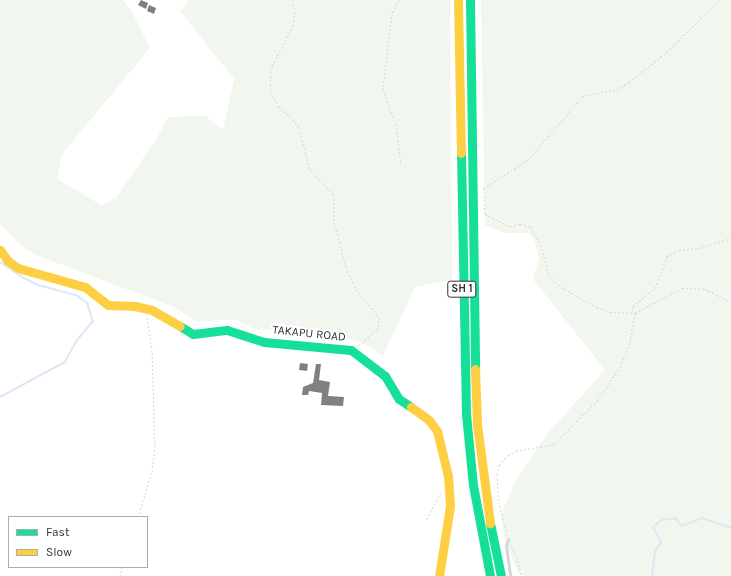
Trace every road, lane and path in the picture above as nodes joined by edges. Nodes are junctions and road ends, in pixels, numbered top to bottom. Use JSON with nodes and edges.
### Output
{"nodes":[{"id":1,"x":292,"y":0,"type":"edge"},
{"id":2,"x":399,"y":0,"type":"edge"},
{"id":3,"x":458,"y":0,"type":"edge"},
{"id":4,"x":470,"y":0,"type":"edge"},
{"id":5,"x":719,"y":0,"type":"edge"},
{"id":6,"x":401,"y":165,"type":"dead end"},
{"id":7,"x":731,"y":238,"type":"edge"},
{"id":8,"x":0,"y":250,"type":"edge"},
{"id":9,"x":731,"y":302,"type":"edge"},
{"id":10,"x":146,"y":308,"type":"junction"},
{"id":11,"x":632,"y":312,"type":"junction"},
{"id":12,"x":635,"y":313,"type":"junction"},
{"id":13,"x":351,"y":350,"type":"junction"},
{"id":14,"x":441,"y":490,"type":"dead end"},
{"id":15,"x":138,"y":516,"type":"edge"},
{"id":16,"x":427,"y":519,"type":"dead end"},
{"id":17,"x":508,"y":539,"type":"junction"},
{"id":18,"x":439,"y":576,"type":"edge"},
{"id":19,"x":490,"y":576,"type":"edge"},
{"id":20,"x":501,"y":576,"type":"edge"},
{"id":21,"x":510,"y":576,"type":"edge"},
{"id":22,"x":521,"y":576,"type":"edge"}],
"edges":[{"from":1,"to":13,"type":"path"},
{"from":2,"to":6,"type":"path"},
{"from":3,"to":19,"type":"main road","number":"SH 1"},
{"from":4,"to":20,"type":"main road","number":"SH 1"},
{"from":5,"to":11,"type":"path"},
{"from":7,"to":11,"type":"path"},
{"from":8,"to":10,"type":"main road","name":"TAKAPU ROAD"},
{"from":9,"to":12,"type":"path"},
{"from":10,"to":13,"type":"main road","name":"TAKAPU ROAD"},
{"from":10,"to":15,"type":"path"},
{"from":11,"to":12,"type":"path"},
{"from":12,"to":17,"type":"path"},
{"from":13,"to":18,"type":"main road","name":"TAKAPU ROAD"},
{"from":14,"to":16,"type":"path"},
{"from":17,"to":21,"type":"lane"},
{"from":17,"to":22,"type":"path"}]}
